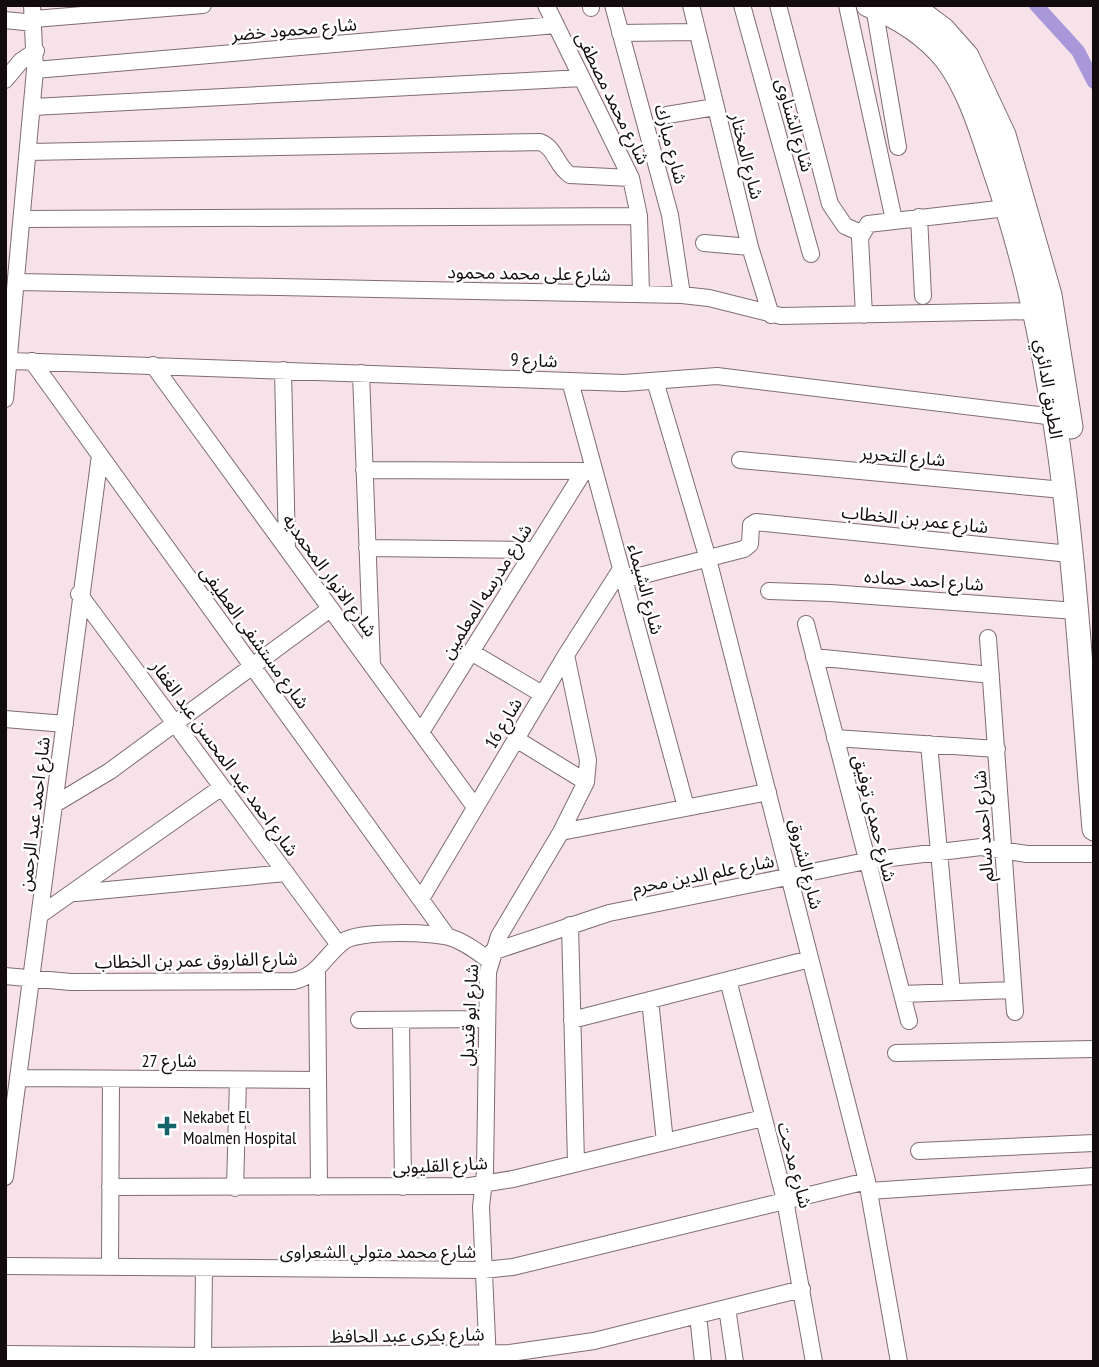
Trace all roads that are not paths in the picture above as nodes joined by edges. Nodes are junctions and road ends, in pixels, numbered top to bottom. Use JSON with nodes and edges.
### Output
{"nodes":[{"id":1,"x":202,"y":5,"type":"edge"},
{"id":2,"x":546,"y":5,"type":"edge"},
{"id":3,"x":613,"y":5,"type":"edge"},
{"id":4,"x":691,"y":5,"type":"edge"},
{"id":5,"x":742,"y":5,"type":"edge"},
{"id":6,"x":778,"y":5,"type":"edge"},
{"id":7,"x":847,"y":5,"type":"edge"},
{"id":8,"x":911,"y":5,"type":"edge"},
{"id":9,"x":871,"y":6,"type":"edge"},
{"id":10,"x":33,"y":15,"type":"edge"},
{"id":11,"x":5,"y":20,"type":"edge"},
{"id":12,"x":556,"y":25,"type":"junction"},
{"id":13,"x":696,"y":32,"type":"junction"},
{"id":14,"x":620,"y":33,"type":"junction"},
{"id":15,"x":36,"y":51,"type":"junction"},
{"id":16,"x":35,"y":71,"type":"junction"},
{"id":17,"x":582,"y":78,"type":"junction"},
{"id":18,"x":5,"y":80,"type":"edge"},
{"id":19,"x":33,"y":107,"type":"junction"},
{"id":20,"x":715,"y":107,"type":"junction"},
{"id":21,"x":667,"y":115,"type":"dead end"},
{"id":22,"x":898,"y":147,"type":"dead end"},
{"id":23,"x":29,"y":152,"type":"junction"},
{"id":24,"x":631,"y":178,"type":"junction"},
{"id":25,"x":1007,"y":208,"type":"junction"},
{"id":26,"x":639,"y":216,"type":"junction"},
{"id":27,"x":919,"y":217,"type":"junction"},
{"id":28,"x":23,"y":219,"type":"junction"},
{"id":29,"x":894,"y":220,"type":"junction"},
{"id":30,"x":860,"y":233,"type":"junction"},
{"id":31,"x":704,"y":243,"type":"dead end"},
{"id":32,"x":750,"y":247,"type":"junction"},
{"id":33,"x":811,"y":254,"type":"dead end"},
{"id":34,"x":18,"y":282,"type":"junction"},
{"id":35,"x":641,"y":294,"type":"junction"},
{"id":36,"x":682,"y":295,"type":"junction"},
{"id":37,"x":923,"y":296,"type":"dead end"},
{"id":38,"x":1036,"y":311,"type":"junction"},
{"id":39,"x":771,"y":315,"type":"junction"},
{"id":40,"x":864,"y":315,"type":"junction"},
{"id":41,"x":9,"y":361,"type":"junction"},
{"id":42,"x":32,"y":361,"type":"junction"},
{"id":43,"x":153,"y":365,"type":"junction"},
{"id":44,"x":284,"y":370,"type":"junction"},
{"id":45,"x":361,"y":373,"type":"junction"},
{"id":46,"x":570,"y":381,"type":"junction"},
{"id":47,"x":655,"y":381,"type":"junction"},
{"id":48,"x":5,"y":399,"type":"edge"},
{"id":49,"x":1055,"y":417,"type":"junction"},
{"id":50,"x":100,"y":455,"type":"junction"},
{"id":51,"x":740,"y":460,"type":"dead end"},
{"id":52,"x":364,"y":470,"type":"junction"},
{"id":53,"x":588,"y":471,"type":"junction"},
{"id":54,"x":1063,"y":490,"type":"junction"},
{"id":55,"x":367,"y":548,"type":"junction"},
{"id":56,"x":287,"y":549,"type":"junction"},
{"id":57,"x":534,"y":550,"type":"junction"},
{"id":58,"x":1070,"y":554,"type":"junction"},
{"id":59,"x":708,"y":559,"type":"junction"},
{"id":60,"x":623,"y":574,"type":"junction"},
{"id":61,"x":769,"y":591,"type":"dead end"},
{"id":62,"x":79,"y":594,"type":"junction"},
{"id":63,"x":330,"y":609,"type":"junction"},
{"id":64,"x":1076,"y":611,"type":"junction"},
{"id":65,"x":806,"y":624,"type":"dead end"},
{"id":66,"x":988,"y":638,"type":"dead end"},
{"id":67,"x":471,"y":652,"type":"junction"},
{"id":68,"x":566,"y":655,"type":"junction"},
{"id":69,"x":814,"y":657,"type":"junction"},
{"id":70,"x":372,"y":666,"type":"junction"},
{"id":71,"x":252,"y":667,"type":"junction"},
{"id":72,"x":1094,"y":667,"type":"edge"},
{"id":73,"x":991,"y":675,"type":"junction"},
{"id":74,"x":542,"y":694,"type":"junction"},
{"id":75,"x":5,"y":719,"type":"edge"},
{"id":76,"x":65,"y":724,"type":"junction"},
{"id":77,"x":175,"y":724,"type":"junction"},
{"id":78,"x":421,"y":732,"type":"junction"},
{"id":79,"x":835,"y":738,"type":"junction"},
{"id":80,"x":516,"y":739,"type":"junction"},
{"id":81,"x":929,"y":744,"type":"junction"},
{"id":82,"x":997,"y":749,"type":"junction"},
{"id":83,"x":586,"y":782,"type":"junction"},
{"id":84,"x":222,"y":788,"type":"junction"},
{"id":85,"x":768,"y":792,"type":"junction"},
{"id":86,"x":55,"y":804,"type":"junction"},
{"id":87,"x":475,"y":807,"type":"junction"},
{"id":88,"x":686,"y":807,"type":"junction"},
{"id":89,"x":1094,"y":829,"type":"edge"},
{"id":90,"x":561,"y":832,"type":"junction"},
{"id":91,"x":941,"y":850,"type":"junction"},
{"id":92,"x":1004,"y":850,"type":"junction"},
{"id":93,"x":1094,"y":854,"type":"edge"},
{"id":94,"x":866,"y":861,"type":"junction"},
{"id":95,"x":286,"y":873,"type":"junction"},
{"id":96,"x":789,"y":876,"type":"junction"},
{"id":97,"x":74,"y":893,"type":"junction"},
{"id":98,"x":421,"y":899,"type":"junction"},
{"id":99,"x":40,"y":915,"type":"junction"},
{"id":100,"x":570,"y":925,"type":"junction"},
{"id":101,"x":447,"y":936,"type":"junction"},
{"id":102,"x":339,"y":946,"type":"junction"},
{"id":103,"x":491,"y":957,"type":"junction"},
{"id":104,"x":810,"y":959,"type":"junction"},
{"id":105,"x":317,"y":971,"type":"junction"},
{"id":106,"x":5,"y":976,"type":"edge"},
{"id":107,"x":31,"y":979,"type":"junction"},
{"id":108,"x":728,"y":980,"type":"junction"},
{"id":109,"x":1013,"y":990,"type":"junction"},
{"id":110,"x":952,"y":992,"type":"junction"},
{"id":111,"x":902,"y":994,"type":"junction"},
{"id":112,"x":650,"y":1000,"type":"junction"},
{"id":113,"x":1014,"y":1012,"type":"dead end"},
{"id":114,"x":486,"y":1019,"type":"junction"},
{"id":115,"x":359,"y":1020,"type":"dead end"},
{"id":116,"x":401,"y":1020,"type":"junction"},
{"id":117,"x":572,"y":1020,"type":"junction"},
{"id":118,"x":909,"y":1021,"type":"dead end"},
{"id":119,"x":1094,"y":1049,"type":"edge"},
{"id":120,"x":896,"y":1053,"type":"dead end"},
{"id":121,"x":20,"y":1078,"type":"junction"},
{"id":122,"x":111,"y":1079,"type":"junction"},
{"id":123,"x":238,"y":1080,"type":"junction"},
{"id":124,"x":318,"y":1080,"type":"junction"},
{"id":125,"x":762,"y":1118,"type":"junction"},
{"id":126,"x":665,"y":1142,"type":"junction"},
{"id":127,"x":1094,"y":1143,"type":"edge"},
{"id":128,"x":919,"y":1151,"type":"dead end"},
{"id":129,"x":576,"y":1163,"type":"junction"},
{"id":130,"x":1094,"y":1176,"type":"edge"},
{"id":131,"x":5,"y":1177,"type":"edge"},
{"id":132,"x":484,"y":1184,"type":"junction"},
{"id":133,"x":868,"y":1186,"type":"junction"},
{"id":134,"x":319,"y":1187,"type":"junction"},
{"id":135,"x":403,"y":1187,"type":"junction"},
{"id":136,"x":110,"y":1188,"type":"junction"},
{"id":137,"x":235,"y":1188,"type":"junction"},
{"id":138,"x":785,"y":1200,"type":"junction"},
{"id":139,"x":5,"y":1266,"type":"edge"},
{"id":140,"x":110,"y":1267,"type":"junction"},
{"id":141,"x":204,"y":1268,"type":"junction"},
{"id":142,"x":484,"y":1270,"type":"junction"},
{"id":143,"x":802,"y":1289,"type":"junction"},
{"id":144,"x":727,"y":1308,"type":"junction"},
{"id":145,"x":698,"y":1315,"type":"junction"},
{"id":146,"x":575,"y":1353,"type":"edge"},
{"id":147,"x":5,"y":1354,"type":"edge"},
{"id":148,"x":203,"y":1356,"type":"junction"},
{"id":149,"x":488,"y":1357,"type":"edge"},
{"id":150,"x":405,"y":1358,"type":"edge"},
{"id":151,"x":186,"y":1359,"type":"edge"},
{"id":152,"x":703,"y":1362,"type":"edge"},
{"id":153,"x":735,"y":1362,"type":"edge"},
{"id":154,"x":814,"y":1362,"type":"edge"},
{"id":155,"x":899,"y":1362,"type":"edge"}],
"edges":[{"from":1,"to":10,"type":"street"},
{"from":2,"to":12,"type":"street","name":"شارع محمد مصطفى"},
{"from":3,"to":14,"type":"street","name":"شارع مبارك"},
{"from":4,"to":13,"type":"street","name":"شارع المختار"},
{"from":5,"to":33,"type":"street","name":"شارع الشناوى"},
{"from":6,"to":30,"type":"street"},
{"from":7,"to":29,"type":"street"},
{"from":8,"to":72,"type":"highway","name":"الطريق الدائري"},
{"from":9,"to":22,"type":"street"},
{"from":9,"to":25,"type":"highway","name":"الطريق الدائري"},
{"from":10,"to":11,"type":"street"},
{"from":10,"to":15,"type":"street"},
{"from":12,"to":16,"type":"street","name":"شارع محمود خضر"},
{"from":12,"to":17,"type":"street","name":"شارع محمد مصطفى"},
{"from":13,"to":14,"type":"street"},
{"from":13,"to":20,"type":"street","name":"شارع المختار"},
{"from":14,"to":36,"type":"street","name":"شارع مبارك"},
{"from":15,"to":16,"type":"street"},
{"from":15,"to":18,"type":"street"},
{"from":16,"to":19,"type":"street"},
{"from":17,"to":19,"type":"street"},
{"from":17,"to":24,"type":"street","name":"شارع محمد مصطفى"},
{"from":19,"to":23,"type":"street"},
{"from":20,"to":21,"type":"street"},
{"from":20,"to":32,"type":"street","name":"شارع المختار"},
{"from":23,"to":24,"type":"street"},
{"from":23,"to":28,"type":"street"},
{"from":24,"to":26,"type":"street","name":"شارع محمد مصطفى"},
{"from":25,"to":27,"type":"street"},
{"from":25,"to":38,"type":"highway","name":"الطريق الدائري"},
{"from":26,"to":28,"type":"street"},
{"from":26,"to":35,"type":"street","name":"شارع محمد مصطفى"},
{"from":27,"to":29,"type":"street"},
{"from":27,"to":37,"type":"street"},
{"from":28,"to":34,"type":"street"},
{"from":29,"to":30,"type":"street"},
{"from":30,"to":40,"type":"street"},
{"from":31,"to":32,"type":"street"},
{"from":32,"to":39,"type":"street","name":"شارع المختار"},
{"from":34,"to":35,"type":"street","name":"شارع على محمد محمود"},
{"from":34,"to":41,"type":"street"},
{"from":35,"to":36,"type":"street","name":"شارع على محمد محمود"},
{"from":36,"to":39,"type":"street","name":"شارع على محمد محمود"},
{"from":38,"to":40,"type":"street","name":"شارع على محمد محمود"},
{"from":38,"to":49,"type":"highway","name":"الطريق الدائري"},
{"from":39,"to":40,"type":"street","name":"شارع على محمد محمود"},
{"from":41,"to":42,"type":"street","name":"شارع 9"},
{"from":41,"to":48,"type":"street"},
{"from":42,"to":43,"type":"street","name":"شارع 9"},
{"from":42,"to":50,"type":"street","name":"شارع مستشفى العطيفى"},
{"from":43,"to":44,"type":"street","name":"شارع 9"},
{"from":43,"to":56,"type":"street","name":"شارع الانوار المحمديه"},
{"from":44,"to":45,"type":"street","name":"شارع 9"},
{"from":44,"to":56,"type":"street"},
{"from":45,"to":46,"type":"street","name":"شارع 9"},
{"from":45,"to":52,"type":"street"},
{"from":46,"to":47,"type":"street","name":"شارع 9"},
{"from":46,"to":53,"type":"street","name":"شارع الشيماء"},
{"from":47,"to":49,"type":"street","name":"شارع 9"},
{"from":47,"to":59,"type":"street","name":"شارع الشروق"},
{"from":49,"to":54,"type":"highway","name":"الطريق الدائري"},
{"from":50,"to":62,"type":"street","name":"شارع احمد عبد الرحمن"},
{"from":50,"to":71,"type":"street","name":"شارع مستشفى العطيفى"},
{"from":51,"to":54,"type":"street","name":"شارع التحرير"},
{"from":52,"to":53,"type":"street"},
{"from":52,"to":55,"type":"street"},
{"from":53,"to":57,"type":"street","name":"شارع مدرسه المعلمين"},
{"from":53,"to":60,"type":"street","name":"شارع الشيماء"},
{"from":54,"to":58,"type":"highway","name":"الطريق الدائري"},
{"from":55,"to":57,"type":"street"},
{"from":55,"to":70,"type":"street"},
{"from":56,"to":63,"type":"street","name":"شارع الانوار المحمديه"},
{"from":57,"to":67,"type":"street","name":"شارع مدرسه المعلمين"},
{"from":58,"to":59,"type":"street","name":"شارع عمر بن الخطاب"},
{"from":58,"to":64,"type":"highway","name":"الطريق الدائري"},
{"from":59,"to":60,"type":"street"},
{"from":59,"to":85,"type":"street","name":"شارع الشروق"},
{"from":60,"to":68,"type":"street","name":"شارع 16"},
{"from":60,"to":88,"type":"street","name":"شارع الشيماء"},
{"from":61,"to":64,"type":"street","name":"شارع احمد حماده"},
{"from":62,"to":76,"type":"street","name":"شارع احمد عبد الرحمن"},
{"from":62,"to":77,"type":"street","name":"شارع احمد عبد المحسن عبد الغفار"},
{"from":63,"to":70,"type":"street","name":"شارع الانوار المحمديه"},
{"from":63,"to":71,"type":"street"},
{"from":64,"to":89,"type":"highway","name":"الطريق الدائري"},
{"from":65,"to":69,"type":"street","name":"شارع حمدى توفيق"},
{"from":66,"to":73,"type":"street","name":"شارع احمد سالم"},
{"from":67,"to":74,"type":"street"},
{"from":67,"to":78,"type":"street","name":"شارع مدرسه المعلمين"},
{"from":68,"to":74,"type":"street","name":"شارع 16"},
{"from":68,"to":83,"type":"street","name":"شارع ابو قنديل"},
{"from":69,"to":73,"type":"street"},
{"from":69,"to":79,"type":"street","name":"شارع حمدى توفيق"},
{"from":70,"to":78,"type":"street","name":"شارع الانوار المحمديه"},
{"from":71,"to":77,"type":"street"},
{"from":71,"to":98,"type":"street","name":"شارع مستشفى العطيفى"},
{"from":73,"to":82,"type":"street","name":"شارع احمد سالم"},
{"from":74,"to":80,"type":"street","name":"شارع 16"},
{"from":75,"to":76,"type":"street"},
{"from":76,"to":86,"type":"street","name":"شارع احمد عبد الرحمن"},
{"from":77,"to":84,"type":"street","name":"شارع احمد عبد المحسن عبد الغفار"},
{"from":77,"to":86,"type":"street"},
{"from":78,"to":87,"type":"street","name":"شارع الانوار المحمديه"},
{"from":79,"to":81,"type":"street"},
{"from":79,"to":94,"type":"street","name":"شارع حمدى توفيق"},
{"from":80,"to":83,"type":"street"},
{"from":80,"to":87,"type":"street","name":"شارع 16"},
{"from":81,"to":82,"type":"street"},
{"from":81,"to":91,"type":"street"},
{"from":82,"to":92,"type":"street","name":"شارع احمد سالم"},
{"from":83,"to":90,"type":"street","name":"شارع ابو قنديل"},
{"from":84,"to":95,"type":"street","name":"شارع احمد عبد المحسن عبد الغفار"},
{"from":84,"to":97,"type":"street"},
{"from":85,"to":88,"type":"street"},
{"from":85,"to":96,"type":"street","name":"شارع الشروق"},
{"from":86,"to":99,"type":"street","name":"شارع احمد عبد الرحمن"},
{"from":87,"to":98,"type":"street","name":"شارع 16"},
{"from":88,"to":90,"type":"street"},
{"from":90,"to":103,"type":"street","name":"شارع ابو قنديل"},
{"from":91,"to":92,"type":"street","name":"شارع علم الدين محرم"},
{"from":91,"to":94,"type":"street","name":"شارع علم الدين محرم"},
{"from":91,"to":110,"type":"street"},
{"from":92,"to":93,"type":"street","name":"شارع علم الدين محرم"},
{"from":92,"to":109,"type":"street","name":"شارع احمد سالم"},
{"from":94,"to":96,"type":"street","name":"شارع علم الدين محرم"},
{"from":94,"to":111,"type":"street","name":"شارع حمدى توفيق"},
{"from":95,"to":97,"type":"street"},
{"from":95,"to":102,"type":"street","name":"شارع احمد عبد المحسن عبد الغفار"},
{"from":96,"to":100,"type":"street","name":"شارع علم الدين محرم"},
{"from":96,"to":104,"type":"street","name":"شارع الشروق"},
{"from":97,"to":99,"type":"street"},
{"from":98,"to":101,"type":"street","name":"شارع مستشفى العطيفى"},
{"from":99,"to":107,"type":"street","name":"شارع احمد عبد الرحمن"},
{"from":100,"to":103,"type":"street","name":"شارع علم الدين محرم"},
{"from":100,"to":117,"type":"street"},
{"from":101,"to":102,"type":"street"},
{"from":101,"to":103,"type":"street"},
{"from":102,"to":105,"type":"street","name":"شارع الفاروق عمر بن الخطاب"},
{"from":103,"to":114,"type":"street","name":"شارع ابو قنديل"},
{"from":104,"to":108,"type":"street"},
{"from":104,"to":133,"type":"street","name":"شارع الشروق"},
{"from":105,"to":107,"type":"street","name":"شارع الفاروق عمر بن الخطاب"},
{"from":105,"to":124,"type":"street"},
{"from":106,"to":107,"type":"street","name":"شارع الفاروق عمر بن الخطاب"},
{"from":107,"to":121,"type":"street","name":"شارع احمد عبد الرحمن"},
{"from":108,"to":112,"type":"street"},
{"from":108,"to":125,"type":"street","name":"شارع مدحت"},
{"from":109,"to":110,"type":"street"},
{"from":109,"to":113,"type":"street","name":"شارع احمد سالم"},
{"from":110,"to":111,"type":"street"},
{"from":111,"to":118,"type":"street","name":"شارع حمدى توفيق"},
{"from":112,"to":117,"type":"street"},
{"from":112,"to":126,"type":"street"},
{"from":114,"to":116,"type":"street"},
{"from":114,"to":132,"type":"street","name":"شارع ابو قنديل"},
{"from":115,"to":116,"type":"street"},
{"from":116,"to":135,"type":"street"},
{"from":117,"to":129,"type":"street"},
{"from":119,"to":120,"type":"street"},
{"from":121,"to":122,"type":"street","name":"شارع 27"},
{"from":121,"to":131,"type":"street","name":"شارع احمد عبد الرحمن"},
{"from":122,"to":123,"type":"street","name":"شارع 27"},
{"from":122,"to":136,"type":"street"},
{"from":123,"to":124,"type":"street","name":"شارع 27"},
{"from":123,"to":137,"type":"street"},
{"from":124,"to":134,"type":"street"},
{"from":125,"to":126,"type":"street","name":"شارع القليوبى"},
{"from":125,"to":138,"type":"street","name":"شارع مدحت"},
{"from":126,"to":129,"type":"street","name":"شارع القليوبى"},
{"from":127,"to":128,"type":"street"},
{"from":129,"to":132,"type":"street","name":"شارع القليوبى"},
{"from":130,"to":133,"type":"street","name":"شارع محمد متولي الشعراوى"},
{"from":132,"to":135,"type":"street","name":"شارع القليوبى"},
{"from":132,"to":142,"type":"street","name":"شارع ابو قنديل"},
{"from":133,"to":138,"type":"street","name":"شارع محمد متولي الشعراوى"},
{"from":133,"to":155,"type":"street","name":"شارع الشروق"},
{"from":134,"to":135,"type":"street","name":"شارع القليوبى"},
{"from":134,"to":137,"type":"street","name":"شارع القليوبى"},
{"from":136,"to":137,"type":"street","name":"شارع القليوبى"},
{"from":136,"to":140,"type":"street"},
{"from":138,"to":142,"type":"street","name":"شارع محمد متولي الشعراوى"},
{"from":138,"to":143,"type":"street","name":"شارع مدحت"},
{"from":139,"to":140,"type":"street","name":"شارع محمد متولي الشعراوى"},
{"from":140,"to":141,"type":"street","name":"شارع محمد متولي الشعراوى"},
{"from":141,"to":142,"type":"street","name":"شارع محمد متولي الشعراوى"},
{"from":141,"to":148,"type":"street"},
{"from":142,"to":149,"type":"street","name":"شارع ابو قنديل"},
{"from":143,"to":144,"type":"street","name":"شارع بكرى عبد الحافظ"},
{"from":143,"to":154,"type":"street","name":"شارع مدحت"},
{"from":144,"to":145,"type":"street","name":"شارع بكرى عبد الحافظ"},
{"from":144,"to":153,"type":"street"},
{"from":145,"to":146,"type":"street","name":"شارع بكرى عبد الحافظ"},
{"from":145,"to":152,"type":"street"},
{"from":146,"to":149,"type":"street","name":"شارع بكرى عبد الحافظ"},
{"from":147,"to":151,"type":"street","name":"شارع بكرى عبد الحافظ"},
{"from":148,"to":150,"type":"street","name":"شارع بكرى عبد الحافظ"},
{"from":148,"to":151,"type":"street","name":"شارع بكرى عبد الحافظ"},
{"from":149,"to":150,"type":"street","name":"شارع بكرى عبد الحافظ"}]}
